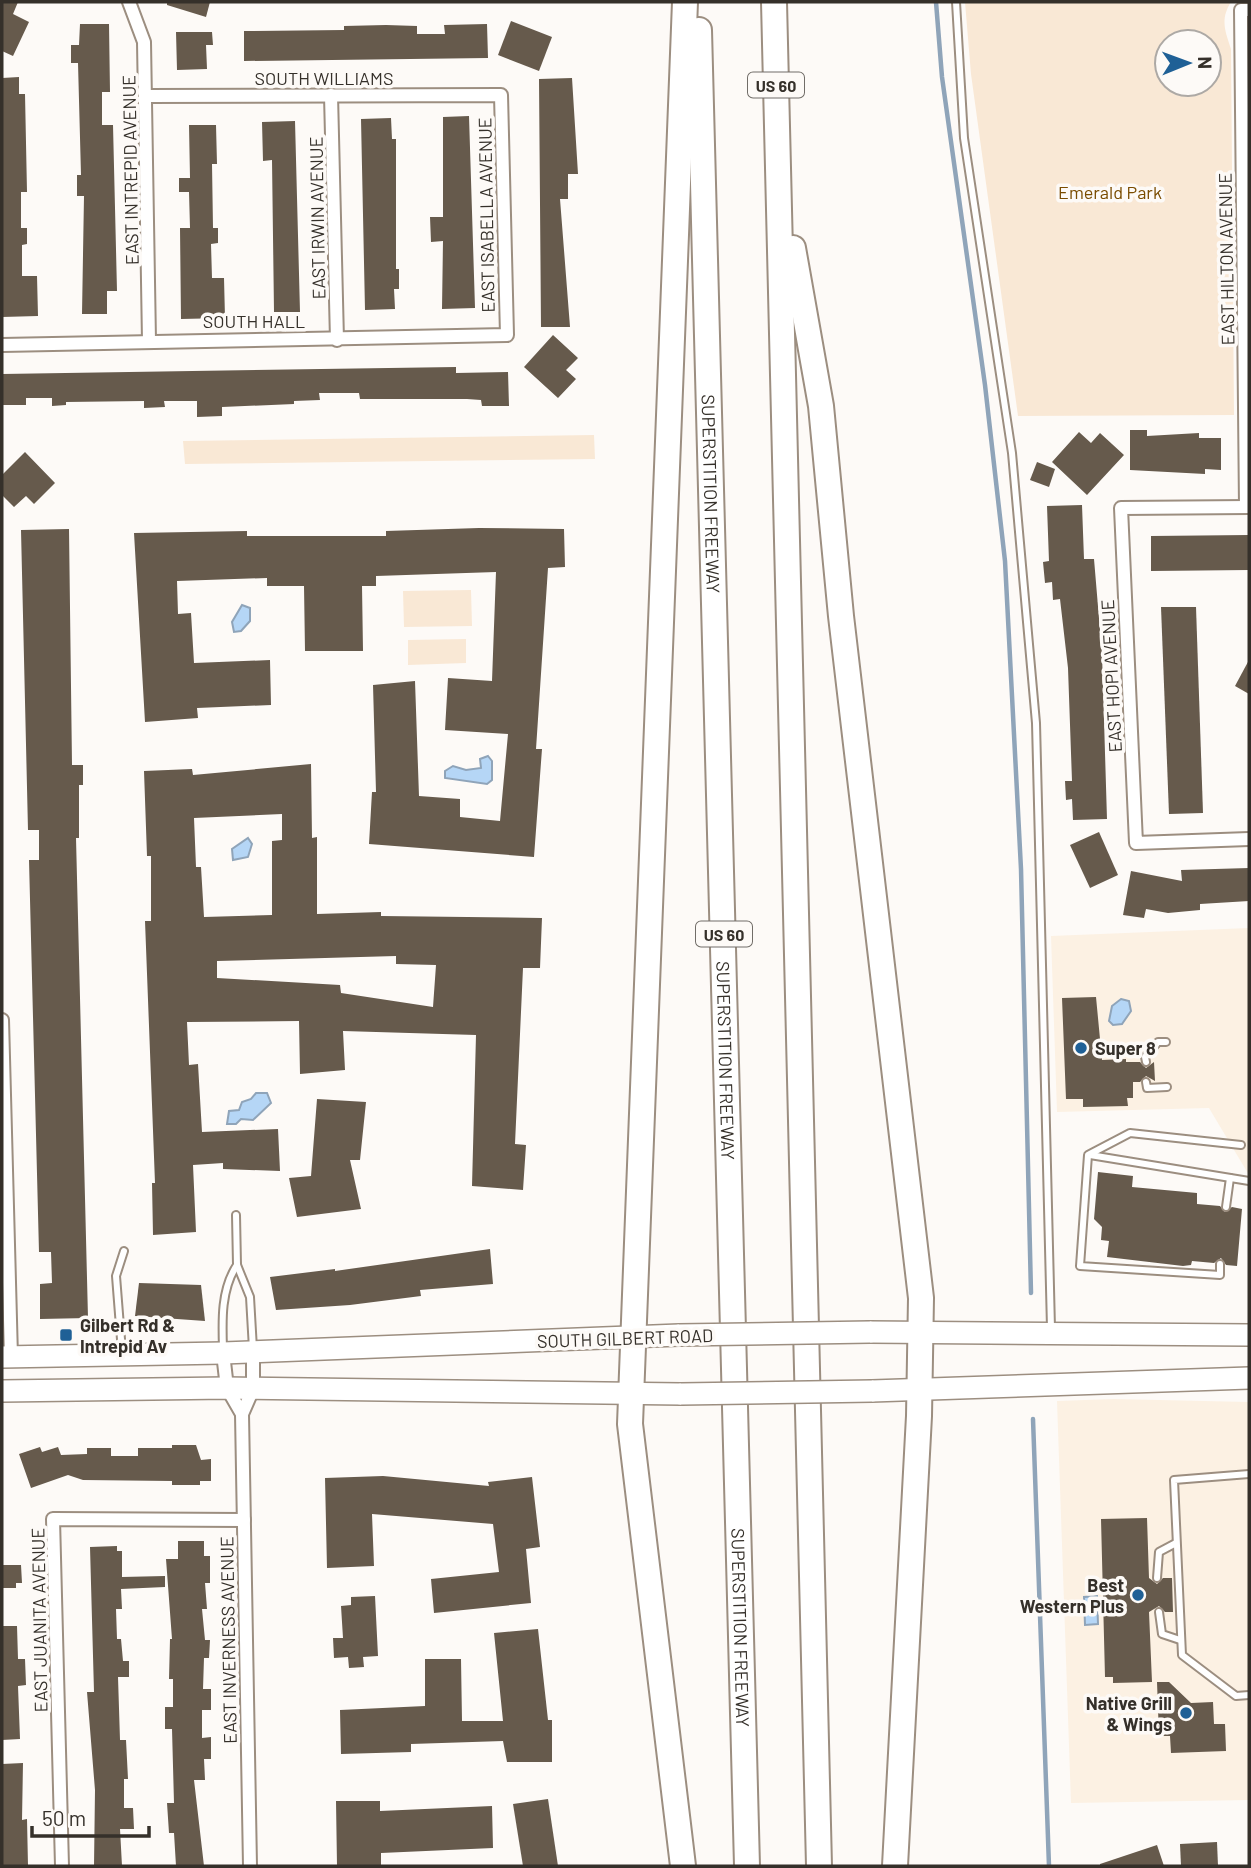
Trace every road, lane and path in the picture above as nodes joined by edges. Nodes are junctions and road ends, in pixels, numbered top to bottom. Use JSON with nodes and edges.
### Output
{"nodes":[{"id":1,"x":129,"y":2,"type":"edge"},
{"id":2,"x":685,"y":2,"type":"edge"},
{"id":3,"x":698,"y":2,"type":"edge"},
{"id":4,"x":774,"y":2,"type":"edge"},
{"id":5,"x":956,"y":2,"type":"edge"},
{"id":6,"x":1245,"y":10,"type":"edge"},
{"id":7,"x":331,"y":95,"type":"junction"},
{"id":8,"x":501,"y":95,"type":"joint"},
{"id":9,"x":147,"y":96,"type":"junction"},
{"id":10,"x":779,"y":168,"type":"junction"},
{"id":11,"x":1247,"y":319,"type":"edge"},
{"id":12,"x":507,"y":335,"type":"joint"},
{"id":13,"x":337,"y":340,"type":"junction"},
{"id":14,"x":149,"y":341,"type":"junction"},
{"id":15,"x":2,"y":345,"type":"edge"},
{"id":16,"x":1248,"y":507,"type":"edge"},
{"id":17,"x":1249,"y":839,"type":"edge"},
{"id":18,"x":2,"y":1020,"type":"edge"},
{"id":19,"x":1166,"y":1042,"type":"dead end"},
{"id":20,"x":1146,"y":1062,"type":"dead end"},
{"id":21,"x":1146,"y":1082,"type":"dead end"},
{"id":22,"x":1167,"y":1087,"type":"dead end"},
{"id":23,"x":1241,"y":1145,"type":"dead end"},
{"id":24,"x":4,"y":1151,"type":"edge"},
{"id":25,"x":1088,"y":1155,"type":"junction"},
{"id":26,"x":1230,"y":1178,"type":"junction"},
{"id":27,"x":1249,"y":1181,"type":"edge"},
{"id":28,"x":1226,"y":1207,"type":"dead end"},
{"id":29,"x":236,"y":1215,"type":"dead end"},
{"id":30,"x":124,"y":1251,"type":"dead end"},
{"id":31,"x":1220,"y":1264,"type":"dead end"},
{"id":32,"x":236,"y":1265,"type":"junction"},
{"id":33,"x":920,"y":1333,"type":"junction"},
{"id":34,"x":1051,"y":1334,"type":"junction"},
{"id":35,"x":1249,"y":1335,"type":"edge"},
{"id":36,"x":632,"y":1337,"type":"junction"},
{"id":37,"x":253,"y":1351,"type":"junction"},
{"id":38,"x":223,"y":1353,"type":"junction"},
{"id":39,"x":122,"y":1355,"type":"junction"},
{"id":40,"x":6,"y":1357,"type":"edge"},
{"id":41,"x":1249,"y":1378,"type":"edge"},
{"id":42,"x":227,"y":1388,"type":"junction"},
{"id":43,"x":253,"y":1389,"type":"junction"},
{"id":44,"x":919,"y":1390,"type":"junction"},
{"id":45,"x":2,"y":1391,"type":"edge"},
{"id":46,"x":630,"y":1395,"type":"junction"},
{"id":47,"x":242,"y":1414,"type":"junction"},
{"id":48,"x":1249,"y":1474,"type":"edge"},
{"id":49,"x":244,"y":1520,"type":"junction"},
{"id":50,"x":1177,"y":1543,"type":"junction"},
{"id":51,"x":1157,"y":1578,"type":"dead end"},
{"id":52,"x":1159,"y":1612,"type":"dead end"},
{"id":53,"x":1181,"y":1640,"type":"junction"},
{"id":54,"x":1249,"y":1695,"type":"edge"},
{"id":55,"x":62,"y":1866,"type":"edge"},
{"id":56,"x":250,"y":1866,"type":"edge"},
{"id":57,"x":683,"y":1866,"type":"edge"},
{"id":58,"x":747,"y":1866,"type":"edge"},
{"id":59,"x":819,"y":1866,"type":"edge"},
{"id":60,"x":895,"y":1866,"type":"edge"}],
"edges":[{"from":1,"to":9,"type":"street","name":"EAST INTREPID AVENUE"},
{"from":2,"to":36,"type":"highway"},
{"from":3,"to":58,"type":"highway","name":"SUPERSTITION FREEWAY","number":"US 60"},
{"from":4,"to":10,"type":"highway","number":"US 60"},
{"from":5,"to":34,"type":"lane"},
{"from":6,"to":11,"type":"street","name":"EAST HILTON AVENUE"},
{"from":7,"to":8,"type":"street","name":"SOUTH WILLIAMS"},
{"from":7,"to":9,"type":"street","name":"SOUTH WILLIAMS"},
{"from":7,"to":13,"type":"street","name":"EAST IRWIN AVENUE"},
{"from":8,"to":12,"type":"street","name":"EAST ISABELLA AVENUE"},
{"from":9,"to":14,"type":"street","name":"EAST INTREPID AVENUE"},
{"from":10,"to":33,"type":"highway"},
{"from":10,"to":59,"type":"highway","number":"US 60"},
{"from":11,"to":16,"type":"street","name":"EAST HILTON AVENUE"},
{"from":12,"to":13,"type":"street","name":"SOUTH HALL"},
{"from":13,"to":14,"type":"street","name":"SOUTH HALL"},
{"from":14,"to":15,"type":"street","name":"SOUTH HALL"},
{"from":16,"to":17,"type":"street","name":"EAST HOPI AVENUE"},
{"from":18,"to":24,"type":"street"},
{"from":19,"to":20,"type":"lane"},
{"from":21,"to":22,"type":"lane"},
{"from":23,"to":25,"type":"lane"},
{"from":24,"to":40,"type":"street"},
{"from":25,"to":26,"type":"lane"},
{"from":25,"to":31,"type":"lane"},
{"from":26,"to":27,"type":"lane"},
{"from":26,"to":28,"type":"lane"},
{"from":29,"to":32,"type":"lane"},
{"from":30,"to":39,"type":"lane"},
{"from":32,"to":37,"type":"lane"},
{"from":32,"to":38,"type":"lane"},
{"from":33,"to":34,"type":"main road","name":"SOUTH GILBERT ROAD"},
{"from":33,"to":36,"type":"main road","name":"SOUTH GILBERT ROAD","bridge":true},
{"from":33,"to":44,"type":"highway"},
{"from":34,"to":35,"type":"main road","name":"SOUTH GILBERT ROAD"},
{"from":36,"to":37,"type":"main road","name":"SOUTH GILBERT ROAD"},
{"from":36,"to":46,"type":"highway"},
{"from":37,"to":38,"type":"main road","name":"SOUTH GILBERT ROAD"},
{"from":37,"to":43,"type":"street","name":"EAST INVERNESS AVENUE"},
{"from":38,"to":39,"type":"main road","name":"SOUTH GILBERT ROAD"},
{"from":38,"to":42,"type":"street","name":"EAST INVERNESS AVENUE"},
{"from":39,"to":40,"type":"main road","name":"SOUTH GILBERT ROAD"},
{"from":41,"to":44,"type":"main road"},
{"from":42,"to":43,"type":"main road"},
{"from":42,"to":45,"type":"main road"},
{"from":42,"to":47,"type":"street","name":"EAST INVERNESS AVENUE"},
{"from":43,"to":46,"type":"main road"},
{"from":43,"to":47,"type":"street","name":"EAST INVERNESS AVENUE"},
{"from":44,"to":46,"type":"main road","bridge":true},
{"from":44,"to":60,"type":"highway"},
{"from":46,"to":57,"type":"highway"},
{"from":47,"to":49,"type":"street","name":"EAST INVERNESS AVENUE"},
{"from":48,"to":50,"type":"lane"},
{"from":49,"to":55,"type":"street","name":"EAST JUANITA AVENUE"},
{"from":49,"to":56,"type":"street","name":"EAST INVERNESS AVENUE"},
{"from":50,"to":51,"type":"lane"},
{"from":50,"to":53,"type":"lane"},
{"from":52,"to":53,"type":"lane"},
{"from":53,"to":54,"type":"lane"}]}
